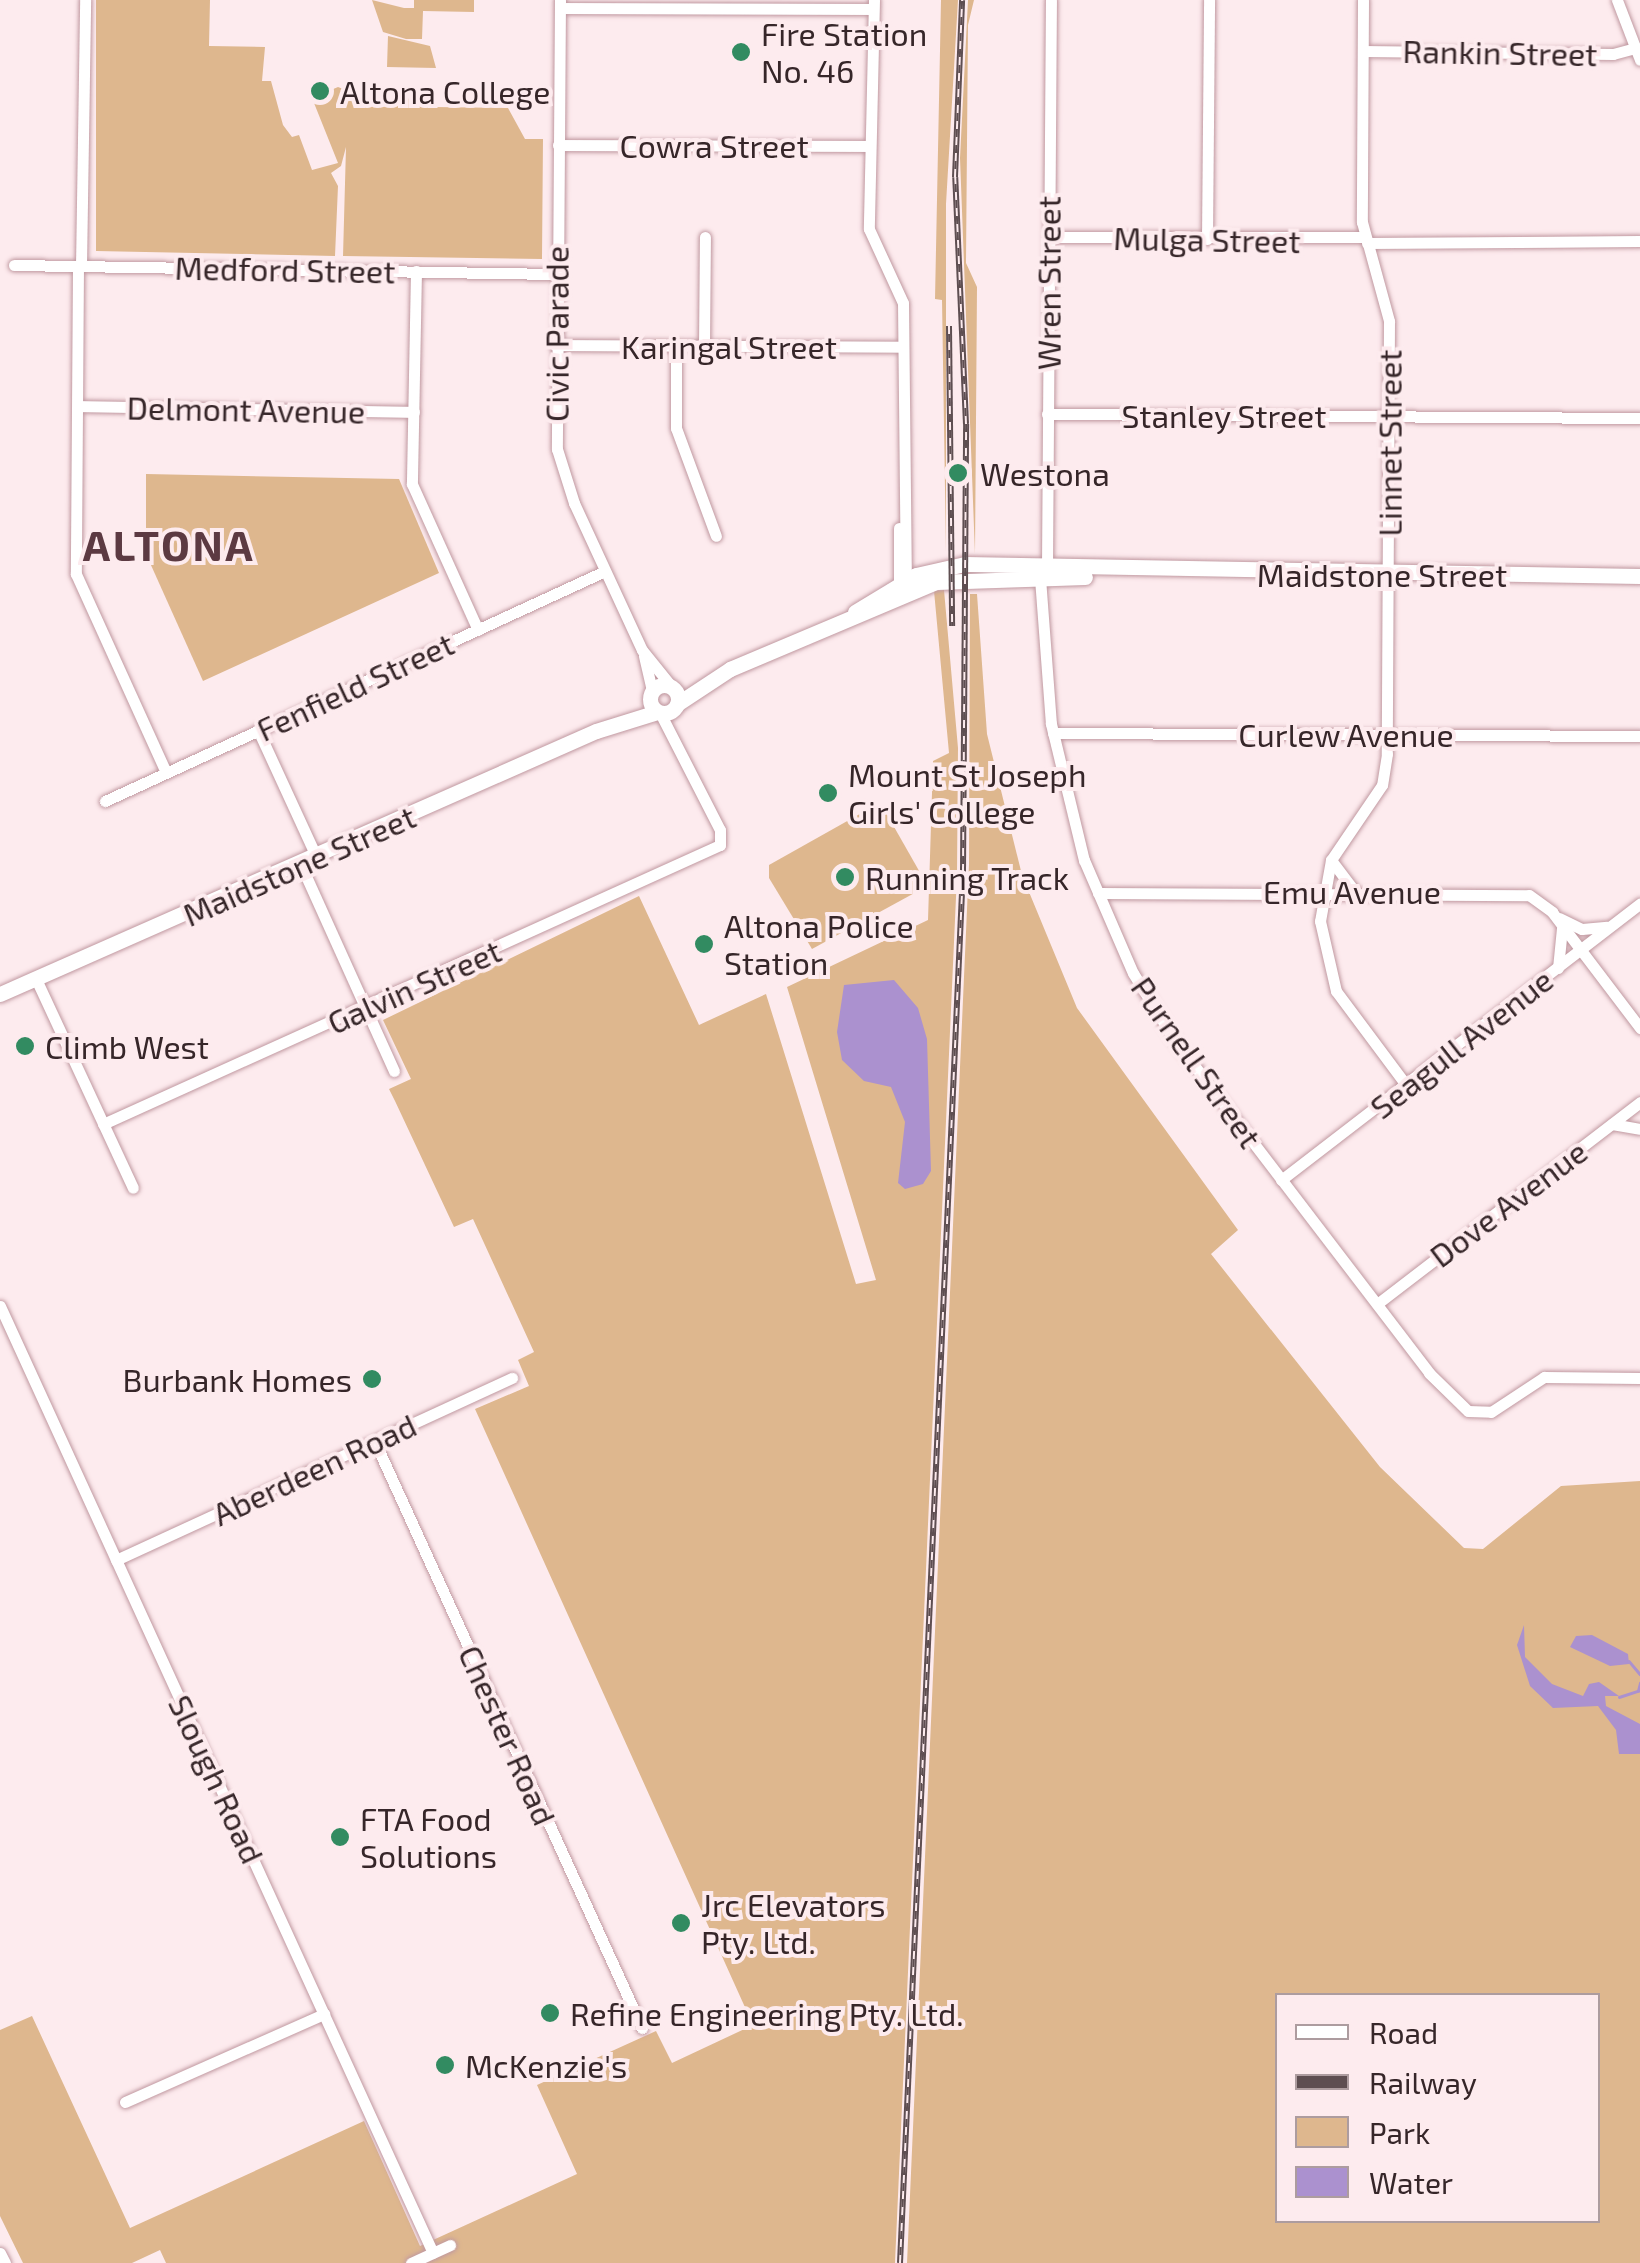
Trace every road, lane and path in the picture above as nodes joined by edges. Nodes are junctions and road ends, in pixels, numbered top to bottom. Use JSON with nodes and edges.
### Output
{"nodes":[{"id":1,"x":85,"y":0,"type":"edge"},
{"id":2,"x":1051,"y":0,"type":"edge"},
{"id":3,"x":1209,"y":0,"type":"edge"},
{"id":4,"x":1363,"y":0,"type":"edge"},
{"id":5,"x":1617,"y":0,"type":"edge"},
{"id":6,"x":560,"y":4,"type":"edge"},
{"id":7,"x":732,"y":4,"type":"edge"},
{"id":8,"x":873,"y":4,"type":"edge"},
{"id":9,"x":1363,"y":51,"type":"junction"},
{"id":10,"x":1638,"y":54,"type":"edge"},
{"id":11,"x":558,"y":145,"type":"junction"},
{"id":12,"x":870,"y":146,"type":"junction"},
{"id":13,"x":705,"y":237,"type":"dead end"},
{"id":14,"x":1048,"y":237,"type":"junction"},
{"id":15,"x":1207,"y":238,"type":"junction"},
{"id":16,"x":1366,"y":240,"type":"junction"},
{"id":17,"x":1640,"y":242,"type":"edge"},
{"id":18,"x":14,"y":264,"type":"dead end"},
{"id":19,"x":81,"y":266,"type":"junction"},
{"id":20,"x":416,"y":271,"type":"junction"},
{"id":21,"x":556,"y":274,"type":"junction"},
{"id":22,"x":555,"y":344,"type":"junction"},
{"id":23,"x":676,"y":345,"type":"junction"},
{"id":24,"x":704,"y":346,"type":"junction"},
{"id":25,"x":903,"y":347,"type":"junction"},
{"id":26,"x":79,"y":406,"type":"junction"},
{"id":27,"x":414,"y":412,"type":"junction"},
{"id":28,"x":1047,"y":414,"type":"junction"},
{"id":29,"x":1389,"y":416,"type":"junction"},
{"id":30,"x":1640,"y":418,"type":"edge"},
{"id":31,"x":716,"y":536,"type":"dead end"},
{"id":32,"x":605,"y":571,"type":"junction"},
{"id":33,"x":1043,"y":572,"type":"junction"},
{"id":34,"x":1388,"y":574,"type":"junction"},
{"id":35,"x":1640,"y":576,"type":"edge"},
{"id":36,"x":904,"y":585,"type":"junction"},
{"id":37,"x":478,"y":630,"type":"junction"},
{"id":38,"x":642,"y":650,"type":"junction"},
{"id":39,"x":651,"y":693,"type":"junction"},
{"id":40,"x":669,"y":702,"type":"junction"},
{"id":41,"x":258,"y":730,"type":"junction"},
{"id":42,"x":596,"y":731,"type":"junction"},
{"id":43,"x":1053,"y":733,"type":"junction"},
{"id":44,"x":1387,"y":734,"type":"junction"},
{"id":45,"x":1640,"y":736,"type":"edge"},
{"id":46,"x":166,"y":772,"type":"junction"},
{"id":47,"x":105,"y":801,"type":"dead end"},
{"id":48,"x":317,"y":858,"type":"junction"},
{"id":49,"x":1331,"y":860,"type":"junction"},
{"id":50,"x":300,"y":865,"type":"junction"},
{"id":51,"x":1322,"y":890,"type":"junction"},
{"id":52,"x":1354,"y":891,"type":"junction"},
{"id":53,"x":1098,"y":893,"type":"junction"},
{"id":54,"x":1640,"y":904,"type":"edge"},
{"id":55,"x":1557,"y":918,"type":"junction"},
{"id":56,"x":1611,"y":926,"type":"junction"},
{"id":57,"x":1581,"y":950,"type":"junction"},
{"id":58,"x":1558,"y":968,"type":"junction"},
{"id":59,"x":36,"y":979,"type":"junction"},
{"id":60,"x":0,"y":994,"type":"edge"},
{"id":61,"x":366,"y":1008,"type":"junction"},
{"id":62,"x":1640,"y":1028,"type":"edge"},
{"id":63,"x":394,"y":1071,"type":"dead end"},
{"id":64,"x":1406,"y":1085,"type":"junction"},
{"id":65,"x":1640,"y":1102,"type":"edge"},
{"id":66,"x":103,"y":1124,"type":"junction"},
{"id":67,"x":1612,"y":1124,"type":"junction"},
{"id":68,"x":1640,"y":1130,"type":"edge"},
{"id":69,"x":1282,"y":1180,"type":"junction"},
{"id":70,"x":133,"y":1188,"type":"dead end"},
{"id":71,"x":1377,"y":1304,"type":"junction"},
{"id":72,"x":0,"y":1306,"type":"edge"},
{"id":73,"x":512,"y":1378,"type":"dead end"},
{"id":74,"x":1640,"y":1378,"type":"edge"},
{"id":75,"x":375,"y":1442,"type":"junction"},
{"id":76,"x":116,"y":1560,"type":"junction"},
{"id":77,"x":324,"y":2014,"type":"junction"},
{"id":78,"x":642,"y":2028,"type":"dead end"},
{"id":79,"x":124,"y":2102,"type":"dead end"},
{"id":80,"x":450,"y":2245,"type":"dead end"},
{"id":81,"x":433,"y":2252,"type":"junction"},
{"id":82,"x":0,"y":2253,"type":"edge"},
{"id":83,"x":5,"y":2263,"type":"edge"},
{"id":84,"x":410,"y":2263,"type":"edge"}],
"edges":[{"from":1,"to":19,"type":"street"},
{"from":2,"to":14,"type":"street","name":"Wren Street"},
{"from":3,"to":15,"type":"street"},
{"from":4,"to":9,"type":"street","name":"Linnet Street"},
{"from":5,"to":10,"type":"street"},
{"from":6,"to":7,"type":"street"},
{"from":6,"to":11,"type":"street","name":"Civic Parade"},
{"from":7,"to":8,"type":"street"},
{"from":8,"to":12,"type":"street"},
{"from":9,"to":10,"type":"street","name":"Rankin Street"},
{"from":9,"to":16,"type":"street","name":"Linnet Street"},
{"from":11,"to":12,"type":"street","name":"Cowra Street"},
{"from":11,"to":21,"type":"street","name":"Civic Parade"},
{"from":12,"to":25,"type":"street"},
{"from":13,"to":24,"type":"street"},
{"from":14,"to":15,"type":"street","name":"Mulga Street"},
{"from":14,"to":28,"type":"street","name":"Wren Street"},
{"from":15,"to":16,"type":"street","name":"Mulga Street"},
{"from":16,"to":17,"type":"street","name":"Mulga Street"},
{"from":16,"to":29,"type":"street","name":"Linnet Street"},
{"from":18,"to":19,"type":"street","name":"Medford Street"},
{"from":19,"to":20,"type":"street","name":"Medford Street"},
{"from":19,"to":26,"type":"street"},
{"from":20,"to":21,"type":"street","name":"Medford Street"},
{"from":20,"to":27,"type":"street"},
{"from":21,"to":22,"type":"street","name":"Civic Parade"},
{"from":22,"to":23,"type":"street","name":"Karingal Street"},
{"from":22,"to":32,"type":"street","name":"Civic Parade"},
{"from":23,"to":24,"type":"street","name":"Karingal Street"},
{"from":23,"to":31,"type":"street"},
{"from":24,"to":25,"type":"street","name":"Karingal Street"},
{"from":25,"to":36,"type":"street"},
{"from":26,"to":27,"type":"street","name":"Delmont Avenue"},
{"from":26,"to":46,"type":"street"},
{"from":27,"to":37,"type":"street"},
{"from":28,"to":29,"type":"street","name":"Stanley Street"},
{"from":28,"to":33,"type":"street","name":"Wren Street"},
{"from":29,"to":30,"type":"street","name":"Stanley Street"},
{"from":29,"to":34,"type":"street","name":"Linnet Street"},
{"from":32,"to":37,"type":"street","name":"Fenfield Street"},
{"from":32,"to":38,"type":"street","name":"Civic Parade"},
{"from":33,"to":34,"type":"main road","name":"Maidstone Street"},
{"from":33,"to":36,"type":"main road","name":"Maidstone Street"},
{"from":33,"to":43,"type":"street","name":"Purnell Street"},
{"from":34,"to":35,"type":"main road","name":"Maidstone Street"},
{"from":34,"to":44,"type":"street","name":"Linnet Street"},
{"from":36,"to":40,"type":"main road","name":"Maidstone Street"},
{"from":37,"to":41,"type":"street","name":"Fenfield Street"},
{"from":38,"to":39,"type":"street","name":"Civic Parade"},
{"from":38,"to":40,"type":"street","name":"Civic Parade"},
{"from":39,"to":40,"type":"main road","name":"Maidstone Street"},
{"from":39,"to":42,"type":"main road","name":"Maidstone Street"},
{"from":40,"to":42,"type":"main road","name":"Maidstone Street"},
{"from":40,"to":61,"type":"street","name":"Galvin Street"},
{"from":41,"to":46,"type":"street","name":"Fenfield Street"},
{"from":41,"to":48,"type":"street"},
{"from":42,"to":48,"type":"main road","name":"Maidstone Street"},
{"from":43,"to":44,"type":"street","name":"Curlew Avenue"},
{"from":43,"to":53,"type":"street","name":"Purnell Street"},
{"from":44,"to":45,"type":"street","name":"Curlew Avenue"},
{"from":44,"to":49,"type":"street","name":"Linnet Street"},
{"from":46,"to":47,"type":"street","name":"Fenfield Street"},
{"from":48,"to":50,"type":"main road","name":"Maidstone Street"},
{"from":49,"to":51,"type":"street","name":"Linnet Street"},
{"from":49,"to":52,"type":"street"},
{"from":50,"to":59,"type":"main road","name":"Maidstone Street"},
{"from":50,"to":61,"type":"street"},
{"from":51,"to":52,"type":"street","name":"Emu Avenue"},
{"from":51,"to":53,"type":"street","name":"Emu Avenue"},
{"from":51,"to":64,"type":"street","name":"Linnet Street"},
{"from":52,"to":55,"type":"street","name":"Emu Avenue"},
{"from":53,"to":69,"type":"street","name":"Purnell Street"},
{"from":54,"to":56,"type":"street","name":"Seagull Avenue"},
{"from":55,"to":56,"type":"street"},
{"from":55,"to":57,"type":"street","name":"Emu Avenue"},
{"from":55,"to":58,"type":"street"},
{"from":56,"to":57,"type":"street","name":"Seagull Avenue"},
{"from":57,"to":58,"type":"street","name":"Seagull Avenue"},
{"from":57,"to":62,"type":"street","name":"Emu Avenue"},
{"from":58,"to":64,"type":"street","name":"Seagull Avenue"},
{"from":59,"to":60,"type":"main road","name":"Maidstone Street"},
{"from":59,"to":66,"type":"street"},
{"from":61,"to":63,"type":"street"},
{"from":61,"to":66,"type":"street","name":"Galvin Street"},
{"from":64,"to":69,"type":"street","name":"Seagull Avenue"},
{"from":65,"to":67,"type":"street","name":"Dove Avenue"},
{"from":66,"to":70,"type":"street"},
{"from":67,"to":68,"type":"street"},
{"from":67,"to":71,"type":"street","name":"Dove Avenue"},
{"from":69,"to":71,"type":"street","name":"Purnell Street"},
{"from":71,"to":74,"type":"street","name":"Purnell Street"},
{"from":72,"to":76,"type":"street","name":"Slough Road"},
{"from":73,"to":75,"type":"street","name":"Aberdeen Road"},
{"from":75,"to":76,"type":"street","name":"Aberdeen Road"},
{"from":75,"to":78,"type":"street","name":"Chester Road"},
{"from":76,"to":77,"type":"street","name":"Slough Road"},
{"from":77,"to":79,"type":"street"},
{"from":77,"to":81,"type":"street","name":"Slough Road"},
{"from":80,"to":81,"type":"street"},
{"from":81,"to":84,"type":"street"},
{"from":82,"to":83,"type":"street"}]}
